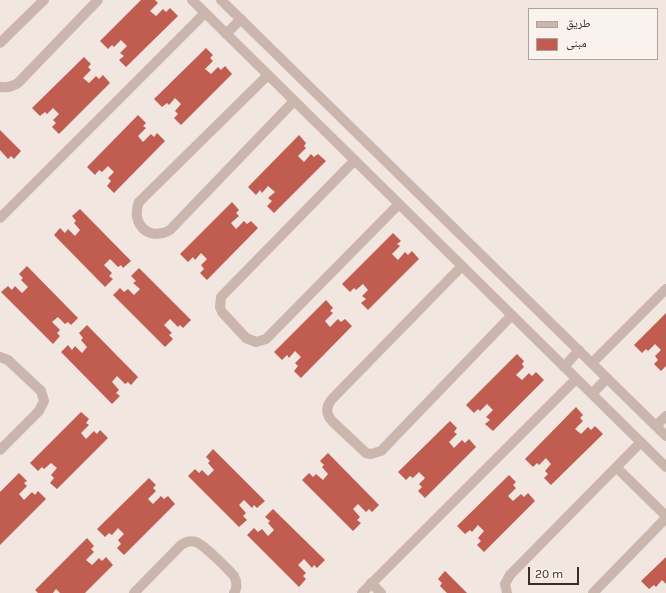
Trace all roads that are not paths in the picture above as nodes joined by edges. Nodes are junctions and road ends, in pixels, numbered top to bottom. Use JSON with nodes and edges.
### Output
{"nodes":[{"id":1,"x":44,"y":0,"type":"edge"},
{"id":2,"x":98,"y":0,"type":"edge"},
{"id":3,"x":195,"y":1,"type":"edge"},
{"id":4,"x":223,"y":1,"type":"edge"},
{"id":5,"x":205,"y":13,"type":"junction"},
{"id":6,"x":241,"y":19,"type":"junction"},
{"id":7,"x":226,"y":34,"type":"junction"},
{"id":8,"x":0,"y":43,"type":"edge"},
{"id":9,"x":268,"y":75,"type":"junction"},
{"id":10,"x":0,"y":87,"type":"edge"},
{"id":11,"x":294,"y":101,"type":"junction"},
{"id":12,"x":355,"y":160,"type":"junction"},
{"id":13,"x":399,"y":204,"type":"junction"},
{"id":14,"x":0,"y":218,"type":"edge"},
{"id":15,"x":462,"y":266,"type":"junction"},
{"id":16,"x":666,"y":289,"type":"edge"},
{"id":17,"x":512,"y":316,"type":"junction"},
{"id":18,"x":579,"y":350,"type":"junction"},
{"id":19,"x":0,"y":357,"type":"edge"},
{"id":20,"x":592,"y":363,"type":"junction"},
{"id":21,"x":564,"y":366,"type":"junction"},
{"id":22,"x":607,"y":378,"type":"junction"},
{"id":23,"x":576,"y":379,"type":"junction"},
{"id":24,"x":592,"y":394,"type":"junction"},
{"id":25,"x":666,"y":416,"type":"edge"},
{"id":26,"x":656,"y":426,"type":"junction"},
{"id":27,"x":666,"y":436,"type":"edge"},
{"id":28,"x":641,"y":442,"type":"junction"},
{"id":29,"x":0,"y":450,"type":"edge"},
{"id":30,"x":666,"y":467,"type":"edge"},
{"id":31,"x":617,"y":468,"type":"junction"},
{"id":32,"x":666,"y":517,"type":"edge"},
{"id":33,"x":371,"y":584,"type":"junction"},
{"id":34,"x":134,"y":593,"type":"edge"},
{"id":35,"x":234,"y":593,"type":"edge"},
{"id":36,"x":362,"y":593,"type":"edge"},
{"id":37,"x":381,"y":593,"type":"edge"},
{"id":38,"x":507,"y":593,"type":"edge"},
{"id":39,"x":593,"y":593,"type":"edge"}],
"edges":[{"from":1,"to":8,"type":"street"},
{"from":2,"to":10,"type":"street"},
{"from":3,"to":5,"type":"street"},
{"from":4,"to":6,"type":"street"},
{"from":5,"to":7,"type":"street"},
{"from":5,"to":14,"type":"street"},
{"from":6,"to":7,"type":"street"},
{"from":6,"to":18,"type":"street"},
{"from":7,"to":9,"type":"street"},
{"from":9,"to":11,"type":"street"},
{"from":9,"to":11,"type":"street"},
{"from":11,"to":12,"type":"street"},
{"from":12,"to":13,"type":"street"},
{"from":12,"to":13,"type":"street"},
{"from":13,"to":15,"type":"street"},
{"from":15,"to":17,"type":"street"},
{"from":15,"to":17,"type":"street"},
{"from":16,"to":20,"type":"street"},
{"from":17,"to":21,"type":"street"},
{"from":18,"to":20,"type":"street"},
{"from":18,"to":21,"type":"street"},
{"from":19,"to":29,"type":"street"},
{"from":20,"to":22,"type":"street"},
{"from":21,"to":23,"type":"street"},
{"from":22,"to":24,"type":"street"},
{"from":22,"to":26,"type":"street"},
{"from":23,"to":24,"type":"street"},
{"from":23,"to":33,"type":"street"},
{"from":24,"to":28,"type":"street"},
{"from":25,"to":26,"type":"street"},
{"from":26,"to":27,"type":"street"},
{"from":28,"to":30,"type":"street"},
{"from":28,"to":31,"type":"street"},
{"from":31,"to":32,"type":"street"},
{"from":31,"to":38,"type":"street"},
{"from":32,"to":39,"type":"street"},
{"from":33,"to":36,"type":"street"},
{"from":33,"to":37,"type":"street"},
{"from":34,"to":35,"type":"street"}]}
